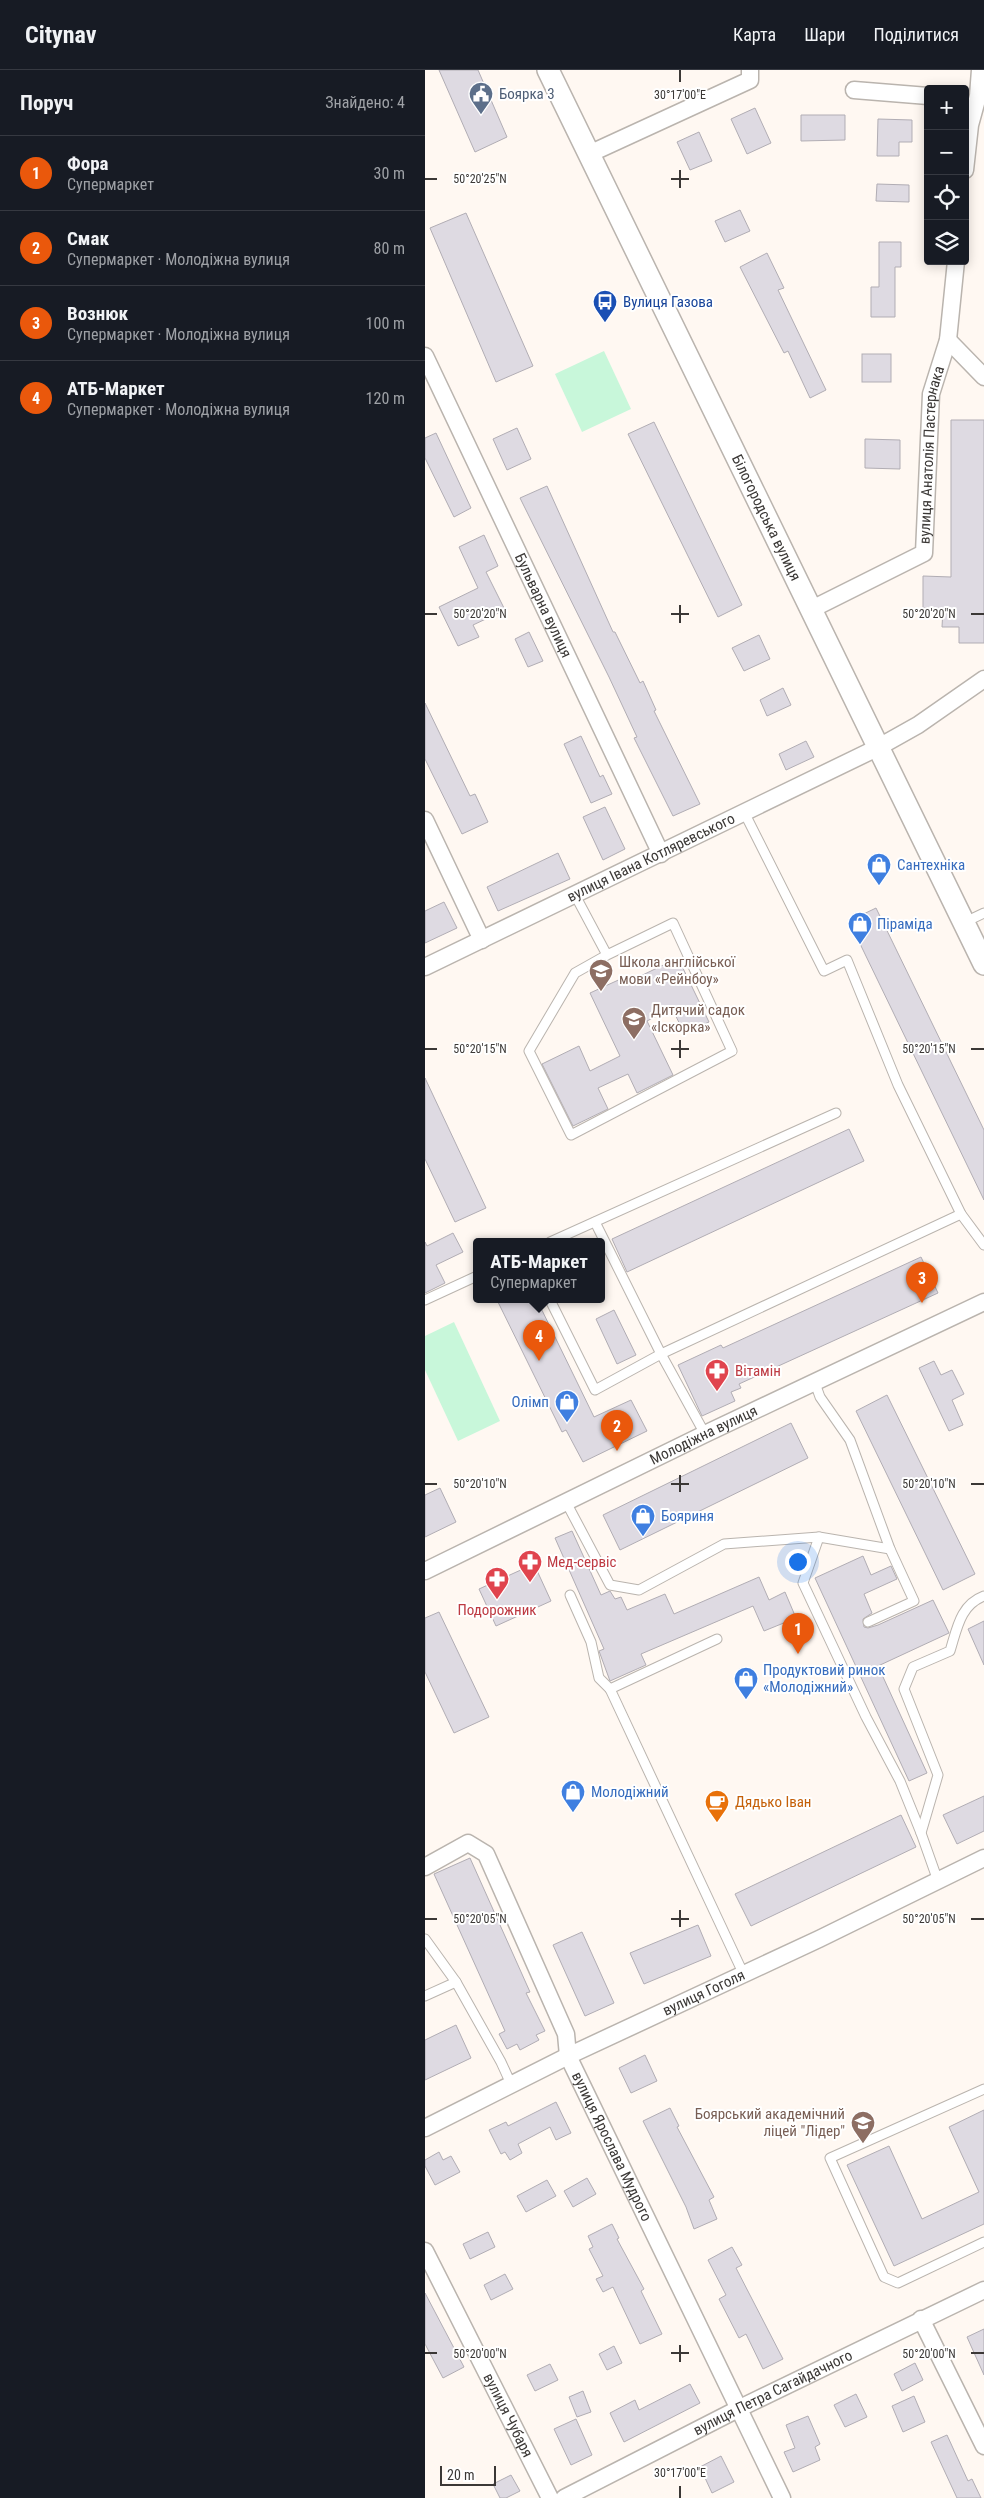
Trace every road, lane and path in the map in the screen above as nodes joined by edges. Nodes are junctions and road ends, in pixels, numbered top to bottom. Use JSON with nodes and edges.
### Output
{"nodes":[{"id":1,"x":548,"y":70,"type":"edge"},
{"id":2,"x":750,"y":70,"type":"edge"},
{"id":3,"x":980,"y":70,"type":"edge"},
{"id":4,"x":853,"y":90,"type":"dead end"},
{"id":5,"x":924,"y":96,"type":"edge"},
{"id":6,"x":976,"y":97,"type":"edge"},
{"id":7,"x":969,"y":134,"type":"edge"},
{"id":8,"x":589,"y":154,"type":"junction"},
{"id":9,"x":956,"y":265,"type":"edge"},
{"id":10,"x":948,"y":340,"type":"junction"},
{"id":11,"x":425,"y":356,"type":"edge"},
{"id":12,"x":984,"y":377,"type":"edge"},
{"id":13,"x":811,"y":610,"type":"junction"},
{"id":14,"x":984,"y":680,"type":"edge"},
{"id":15,"x":877,"y":748,"type":"junction"},
{"id":16,"x":745,"y":814,"type":"junction"},
{"id":17,"x":425,"y":820,"type":"edge"},
{"id":18,"x":661,"y":854,"type":"junction"},
{"id":19,"x":575,"y":895,"type":"junction"},
{"id":20,"x":984,"y":913,"type":"edge"},
{"id":21,"x":963,"y":924,"type":"junction"},
{"id":22,"x":482,"y":940,"type":"junction"},
{"id":23,"x":607,"y":955,"type":"junction"},
{"id":24,"x":984,"y":964,"type":"edge"},
{"id":25,"x":425,"y":967,"type":"edge"},
{"id":26,"x":835,"y":1113,"type":"dead end"},
{"id":27,"x":961,"y":1214,"type":"junction"},
{"id":28,"x":595,"y":1222,"type":"junction"},
{"id":29,"x":559,"y":1238,"type":"edge"},
{"id":30,"x":603,"y":1238,"type":"edge"},
{"id":31,"x":605,"y":1242,"type":"edge"},
{"id":32,"x":984,"y":1245,"type":"edge"},
{"id":33,"x":473,"y":1278,"type":"edge"},
{"id":34,"x":425,"y":1300,"type":"edge"},
{"id":35,"x":984,"y":1302,"type":"edge"},
{"id":36,"x":552,"y":1303,"type":"edge"},
{"id":37,"x":661,"y":1354,"type":"junction"},
{"id":38,"x":815,"y":1383,"type":"junction"},
{"id":39,"x":705,"y":1434,"type":"junction"},
{"id":40,"x":566,"y":1502,"type":"junction"},
{"id":41,"x":819,"y":1537,"type":"junction"},
{"id":42,"x":890,"y":1549,"type":"junction"},
{"id":43,"x":425,"y":1571,"type":"edge"},
{"id":44,"x":570,"y":1596,"type":"dead end"},
{"id":45,"x":984,"y":1596,"type":"edge"},
{"id":46,"x":868,"y":1622,"type":"dead end"},
{"id":47,"x":717,"y":1639,"type":"dead end"},
{"id":48,"x":611,"y":1689,"type":"junction"},
{"id":49,"x":921,"y":1832,"type":"junction"},
{"id":50,"x":984,"y":1858,"type":"edge"},
{"id":51,"x":425,"y":1867,"type":"edge"},
{"id":52,"x":938,"y":1881,"type":"junction"},
{"id":53,"x":425,"y":1939,"type":"edge"},
{"id":54,"x":743,"y":1975,"type":"junction"},
{"id":55,"x":455,"y":1982,"type":"junction"},
{"id":56,"x":425,"y":1996,"type":"edge"},
{"id":57,"x":568,"y":2056,"type":"junction"},
{"id":58,"x":512,"y":2086,"type":"junction"},
{"id":59,"x":984,"y":2090,"type":"edge"},
{"id":60,"x":425,"y":2128,"type":"edge"},
{"id":61,"x":984,"y":2242,"type":"edge"},
{"id":62,"x":425,"y":2251,"type":"edge"},
{"id":63,"x":984,"y":2290,"type":"edge"},
{"id":64,"x":921,"y":2319,"type":"junction"},
{"id":65,"x":740,"y":2408,"type":"junction"},
{"id":66,"x":984,"y":2446,"type":"edge"},
{"id":67,"x":550,"y":2498,"type":"edge"},
{"id":68,"x":563,"y":2498,"type":"edge"},
{"id":69,"x":782,"y":2498,"type":"edge"}],
"edges":[{"from":1,"to":8,"type":"street","name":"Білогородська вулиця"},
{"from":2,"to":8,"type":"street"},
{"from":3,"to":6,"type":"street"},
{"from":4,"to":5,"type":"street"},
{"from":6,"to":7,"type":"street"},
{"from":8,"to":13,"type":"street","name":"Білогородська вулиця"},
{"from":9,"to":10,"type":"street","name":"вулиця Анатолія Пастернака"},
{"from":10,"to":12,"type":"street"},
{"from":10,"to":13,"type":"street","name":"вулиця Анатолія Пастернака"},
{"from":11,"to":18,"type":"street","name":"Бульварна вулиця"},
{"from":13,"to":15,"type":"street","name":"Білогородська вулиця"},
{"from":14,"to":15,"type":"street","name":"вулиця Івана Котляревського"},
{"from":15,"to":16,"type":"street","name":"вулиця Івана Котляревського"},
{"from":15,"to":21,"type":"street","name":"Білогородська вулиця"},
{"from":16,"to":18,"type":"street","name":"вулиця Івана Котляревського"},
{"from":16,"to":27,"type":"lane"},
{"from":17,"to":22,"type":"street"},
{"from":18,"to":19,"type":"street","name":"вулиця Івана Котляревського"},
{"from":19,"to":22,"type":"street","name":"вулиця Івана Котляревського"},
{"from":19,"to":23,"type":"lane"},
{"from":20,"to":21,"type":"lane"},
{"from":21,"to":24,"type":"street","name":"Білогородська вулиця"},
{"from":22,"to":25,"type":"street","name":"вулиця Івана Котляревського"},
{"from":23,"to":23,"type":"lane"},
{"from":26,"to":28,"type":"lane"},
{"from":27,"to":32,"type":"lane"},
{"from":27,"to":37,"type":"lane"},
{"from":28,"to":29,"type":"lane"},
{"from":28,"to":30,"type":"lane"},
{"from":31,"to":37,"type":"lane"},
{"from":33,"to":34,"type":"lane"},
{"from":35,"to":38,"type":"street","name":"Молодіжна вулиця"},
{"from":36,"to":37,"type":"lane"},
{"from":37,"to":39,"type":"lane"},
{"from":38,"to":39,"type":"street","name":"Молодіжна вулиця"},
{"from":38,"to":42,"type":"lane"},
{"from":39,"to":40,"type":"street","name":"Молодіжна вулиця"},
{"from":40,"to":41,"type":"lane"},
{"from":40,"to":43,"type":"street","name":"Молодіжна вулиця"},
{"from":41,"to":42,"type":"lane"},
{"from":41,"to":49,"type":"lane"},
{"from":42,"to":46,"type":"lane"},
{"from":44,"to":48,"type":"lane"},
{"from":45,"to":49,"type":"lane"},
{"from":47,"to":48,"type":"lane"},
{"from":48,"to":54,"type":"lane"},
{"from":49,"to":52,"type":"lane"},
{"from":50,"to":52,"type":"street","name":"вулиця Гоголя"},
{"from":51,"to":57,"type":"street","name":"вулиця Ярослава Мудрого"},
{"from":52,"to":54,"type":"street","name":"вулиця Гоголя"},
{"from":53,"to":55,"type":"lane"},
{"from":54,"to":57,"type":"street","name":"вулиця Гоголя"},
{"from":55,"to":56,"type":"lane"},
{"from":55,"to":58,"type":"lane"},
{"from":57,"to":58,"type":"street","name":"вулиця Гоголя"},
{"from":57,"to":65,"type":"street","name":"вулиця Ярослава Мудрого"},
{"from":58,"to":60,"type":"street","name":"вулиця Гоголя"},
{"from":59,"to":61,"type":"lane"},
{"from":62,"to":67,"type":"street","name":"вулиця Чубаря"},
{"from":63,"to":64,"type":"street","name":"вулиця Петра Сагайдачного"},
{"from":64,"to":65,"type":"street","name":"вулиця Петра Сагайдачного"},
{"from":64,"to":66,"type":"street"},
{"from":65,"to":68,"type":"street","name":"вулиця Петра Сагайдачного"},
{"from":65,"to":69,"type":"street","name":"вулиця Ярослава Мудрого"}]}
